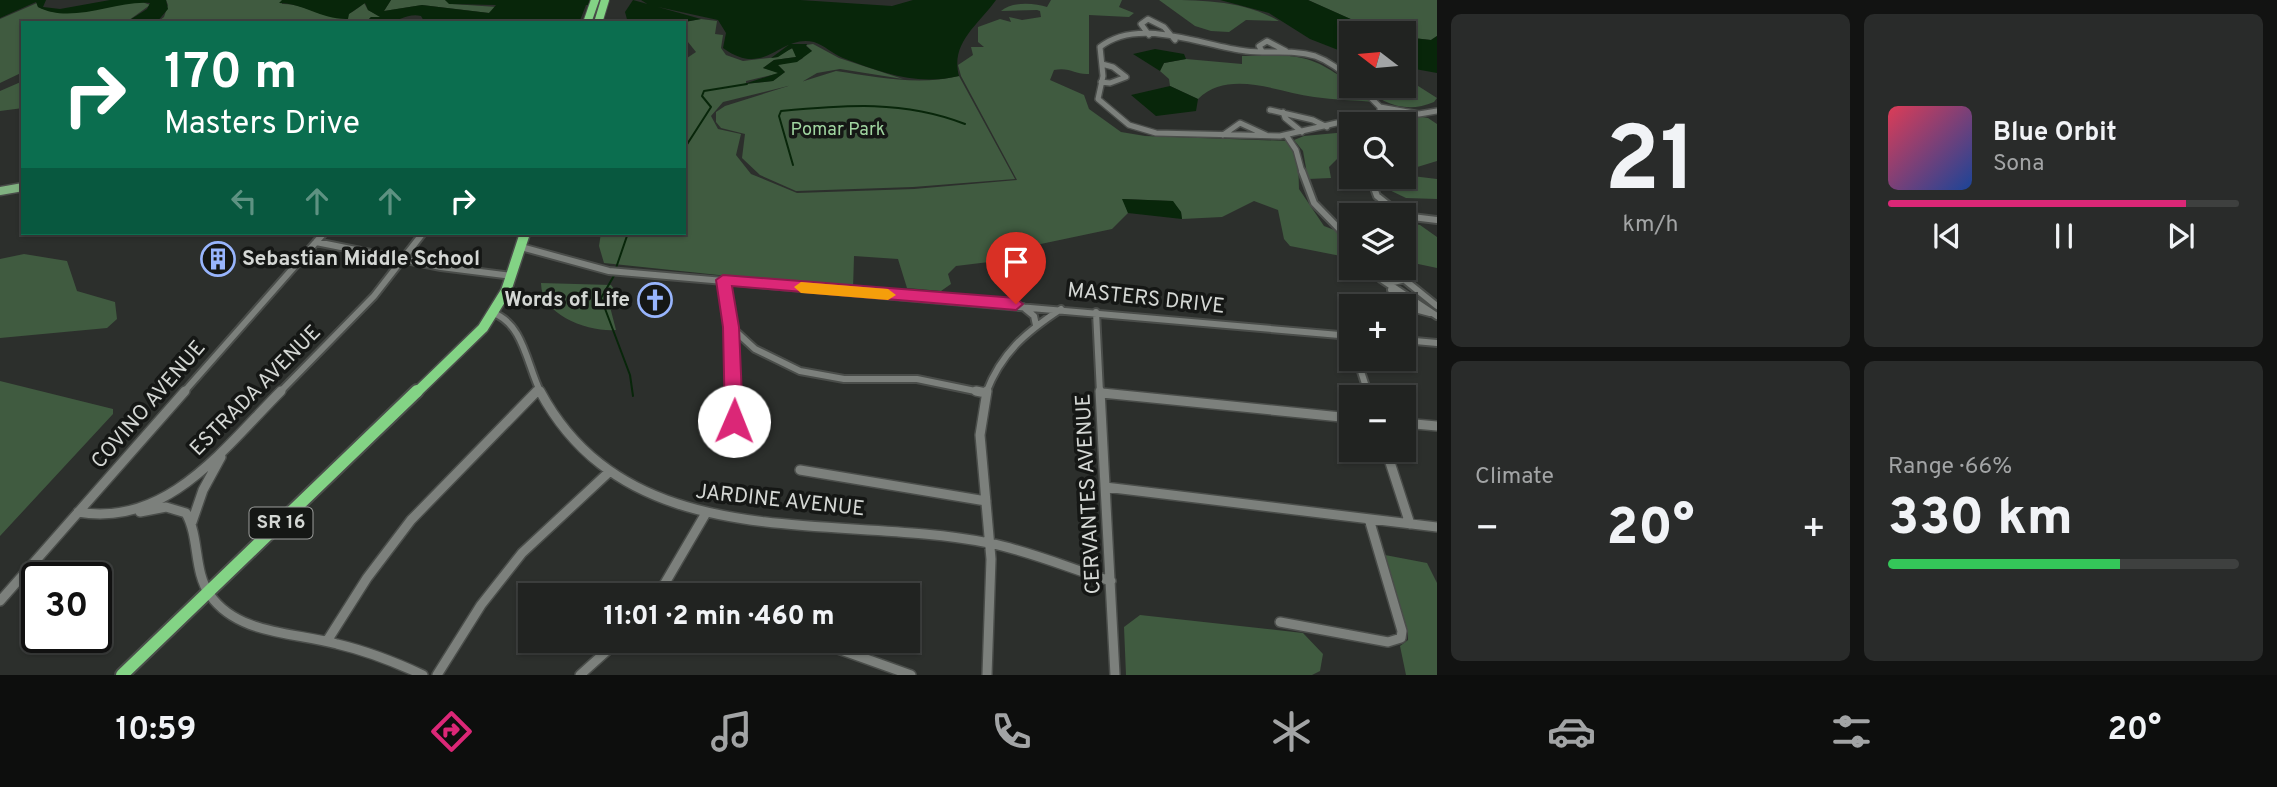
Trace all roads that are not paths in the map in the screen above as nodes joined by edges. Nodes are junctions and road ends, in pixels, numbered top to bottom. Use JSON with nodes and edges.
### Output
{"nodes":[{"id":1,"x":595,"y":2,"type":"edge"},
{"id":2,"x":604,"y":3,"type":"edge"},
{"id":3,"x":588,"y":21,"type":"edge"},
{"id":4,"x":599,"y":21,"type":"edge"},
{"id":5,"x":1149,"y":35,"type":"junction"},
{"id":6,"x":1175,"y":40,"type":"junction"},
{"id":7,"x":1262,"y":51,"type":"junction"},
{"id":8,"x":1286,"y":51,"type":"junction"},
{"id":9,"x":1102,"y":64,"type":"junction"},
{"id":10,"x":1339,"y":70,"type":"edge"},
{"id":11,"x":1101,"y":82,"type":"junction"},
{"id":12,"x":1371,"y":98,"type":"edge"},
{"id":13,"x":1380,"y":107,"type":"junction"},
{"id":14,"x":1270,"y":110,"type":"dead end"},
{"id":15,"x":1437,"y":111,"type":"edge"},
{"id":16,"x":1283,"y":112,"type":"junction"},
{"id":17,"x":1328,"y":127,"type":"junction"},
{"id":18,"x":1301,"y":132,"type":"junction"},
{"id":19,"x":1223,"y":135,"type":"junction"},
{"id":20,"x":1286,"y":135,"type":"junction"},
{"id":21,"x":1268,"y":137,"type":"junction"},
{"id":22,"x":21,"y":187,"type":"edge"},
{"id":23,"x":1373,"y":189,"type":"edge"},
{"id":24,"x":0,"y":191,"type":"edge"},
{"id":25,"x":1387,"y":203,"type":"edge"},
{"id":26,"x":1416,"y":217,"type":"edge"},
{"id":27,"x":1437,"y":220,"type":"edge"},
{"id":28,"x":1338,"y":229,"type":"edge"},
{"id":29,"x":322,"y":235,"type":"edge"},
{"id":30,"x":422,"y":235,"type":"edge"},
{"id":31,"x":525,"y":235,"type":"edge"},
{"id":32,"x":316,"y":242,"type":"junction"},
{"id":33,"x":521,"y":247,"type":"junction"},
{"id":34,"x":404,"y":259,"type":"junction"},
{"id":35,"x":512,"y":276,"type":"junction"},
{"id":36,"x":723,"y":280,"type":"junction"},
{"id":37,"x":1386,"y":280,"type":"edge"},
{"id":38,"x":1402,"y":280,"type":"edge"},
{"id":39,"x":1407,"y":280,"type":"edge"},
{"id":40,"x":1391,"y":285,"type":"junction"},
{"id":41,"x":1019,"y":304,"type":"junction"},
{"id":42,"x":1062,"y":308,"type":"junction"},
{"id":43,"x":1096,"y":312,"type":"junction"},
{"id":44,"x":1436,"y":312,"type":"edge"},
{"id":45,"x":493,"y":313,"type":"junction"},
{"id":46,"x":1036,"y":325,"type":"junction"},
{"id":47,"x":731,"y":327,"type":"junction"},
{"id":48,"x":1339,"y":337,"type":"edge"},
{"id":49,"x":1416,"y":341,"type":"edge"},
{"id":50,"x":1437,"y":343,"type":"edge"},
{"id":51,"x":539,"y":388,"type":"junction"},
{"id":52,"x":986,"y":393,"type":"junction"},
{"id":53,"x":1102,"y":393,"type":"junction"},
{"id":54,"x":1339,"y":417,"type":"edge"},
{"id":55,"x":1416,"y":424,"type":"edge"},
{"id":56,"x":1437,"y":426,"type":"edge"},
{"id":57,"x":725,"y":429,"type":"dead end"},
{"id":58,"x":228,"y":446,"type":"junction"},
{"id":59,"x":1390,"y":462,"type":"edge"},
{"id":60,"x":800,"y":470,"type":"dead end"},
{"id":61,"x":609,"y":472,"type":"junction"},
{"id":62,"x":1105,"y":487,"type":"junction"},
{"id":63,"x":986,"y":501,"type":"junction"},
{"id":64,"x":78,"y":512,"type":"junction"},
{"id":65,"x":706,"y":513,"type":"junction"},
{"id":66,"x":127,"y":514,"type":"junction"},
{"id":67,"x":1369,"y":519,"type":"junction"},
{"id":68,"x":192,"y":523,"type":"junction"},
{"id":69,"x":1410,"y":524,"type":"junction"},
{"id":70,"x":1437,"y":527,"type":"edge"},
{"id":71,"x":990,"y":543,"type":"junction"},
{"id":72,"x":1111,"y":581,"type":"junction"},
{"id":73,"x":666,"y":583,"type":"edge"},
{"id":74,"x":208,"y":593,"type":"junction"},
{"id":75,"x":0,"y":601,"type":"edge"},
{"id":76,"x":1280,"y":622,"type":"dead end"},
{"id":77,"x":327,"y":641,"type":"junction"},
{"id":78,"x":605,"y":653,"type":"edge"},
{"id":79,"x":849,"y":653,"type":"edge"},
{"id":80,"x":122,"y":675,"type":"edge"},
{"id":81,"x":423,"y":675,"type":"edge"},
{"id":82,"x":438,"y":675,"type":"edge"},
{"id":83,"x":580,"y":675,"type":"edge"},
{"id":84,"x":911,"y":675,"type":"edge"},
{"id":85,"x":987,"y":675,"type":"edge"},
{"id":86,"x":1115,"y":675,"type":"edge"}],
"edges":[{"from":1,"to":3,"type":"highway"},
{"from":2,"to":4,"type":"highway"},
{"from":5,"to":6,"type":"street"},
{"from":5,"to":6,"type":"street"},
{"from":5,"to":9,"type":"street"},
{"from":6,"to":7,"type":"street"},
{"from":7,"to":8,"type":"street"},
{"from":7,"to":8,"type":"street"},
{"from":8,"to":10,"type":"street"},
{"from":9,"to":11,"type":"street"},
{"from":9,"to":11,"type":"street"},
{"from":11,"to":19,"type":"street"},
{"from":12,"to":13,"type":"street"},
{"from":13,"to":15,"type":"street"},
{"from":13,"to":17,"type":"street"},
{"from":14,"to":16,"type":"street"},
{"from":16,"to":17,"type":"street"},
{"from":16,"to":18,"type":"street"},
{"from":17,"to":18,"type":"street"},
{"from":18,"to":20,"type":"street"},
{"from":19,"to":21,"type":"street"},
{"from":19,"to":21,"type":"street"},
{"from":20,"to":21,"type":"street"},
{"from":20,"to":28,"type":"street"},
{"from":22,"to":24,"type":"main road"},
{"from":23,"to":25,"type":"street"},
{"from":26,"to":27,"type":"street"},
{"from":29,"to":32,"type":"street","name":"COVINO AVENUE"},
{"from":30,"to":34,"type":"street","name":"ESTRADA AVENUE"},
{"from":31,"to":33,"type":"highway","number":"SR 16"},
{"from":32,"to":34,"type":"street"},
{"from":32,"to":64,"type":"street","name":"COVINO AVENUE"},
{"from":33,"to":35,"type":"highway","number":"SR 16"},
{"from":33,"to":36,"type":"street","name":"MASTERS DRIVE"},
{"from":34,"to":35,"type":"street"},
{"from":34,"to":58,"type":"street","name":"ESTRADA AVENUE"},
{"from":35,"to":45,"type":"highway","number":"SR 16"},
{"from":36,"to":41,"type":"street","name":"MASTERS DRIVE"},
{"from":36,"to":47,"type":"street"},
{"from":37,"to":40,"type":"street"},
{"from":38,"to":40,"type":"street"},
{"from":39,"to":44,"type":"street"},
{"from":40,"to":44,"type":"street"},
{"from":41,"to":42,"type":"street","name":"MASTERS DRIVE"},
{"from":41,"to":46,"type":"street"},
{"from":42,"to":43,"type":"street","name":"MASTERS DRIVE"},
{"from":42,"to":46,"type":"street"},
{"from":43,"to":48,"type":"street","name":"MASTERS DRIVE"},
{"from":43,"to":53,"type":"street","name":"CERVANTES AVENUE"},
{"from":45,"to":51,"type":"street","name":"JARDINE AVENUE"},
{"from":45,"to":74,"type":"highway","number":"SR 16"},
{"from":46,"to":52,"type":"street"},
{"from":47,"to":52,"type":"street"},
{"from":47,"to":57,"type":"street"},
{"from":49,"to":50,"type":"street"},
{"from":51,"to":61,"type":"street","name":"JARDINE AVENUE"},
{"from":51,"to":77,"type":"street"},
{"from":52,"to":63,"type":"street"},
{"from":53,"to":54,"type":"street"},
{"from":53,"to":62,"type":"street","name":"CERVANTES AVENUE"},
{"from":55,"to":56,"type":"street"},
{"from":58,"to":66,"type":"street","name":"ESTRADA AVENUE"},
{"from":58,"to":68,"type":"street"},
{"from":59,"to":69,"type":"street"},
{"from":60,"to":63,"type":"street"},
{"from":61,"to":65,"type":"street","name":"JARDINE AVENUE"},
{"from":61,"to":82,"type":"street"},
{"from":62,"to":67,"type":"street"},
{"from":62,"to":72,"type":"street","name":"CERVANTES AVENUE"},
{"from":63,"to":71,"type":"street"},
{"from":64,"to":66,"type":"street","name":"ESTRADA AVENUE"},
{"from":64,"to":75,"type":"street","name":"COVINO AVENUE"},
{"from":65,"to":71,"type":"street","name":"JARDINE AVENUE"},
{"from":65,"to":73,"type":"street"},
{"from":66,"to":68,"type":"street"},
{"from":67,"to":69,"type":"street"},
{"from":67,"to":76,"type":"street"},
{"from":68,"to":74,"type":"street"},
{"from":69,"to":70,"type":"street"},
{"from":71,"to":72,"type":"street","name":"JARDINE AVENUE"},
{"from":71,"to":85,"type":"street"},
{"from":72,"to":86,"type":"street","name":"CERVANTES AVENUE"},
{"from":74,"to":77,"type":"street"},
{"from":74,"to":80,"type":"highway","number":"SR 16"},
{"from":77,"to":81,"type":"street"},
{"from":78,"to":83,"type":"street"},
{"from":79,"to":84,"type":"street"}]}
